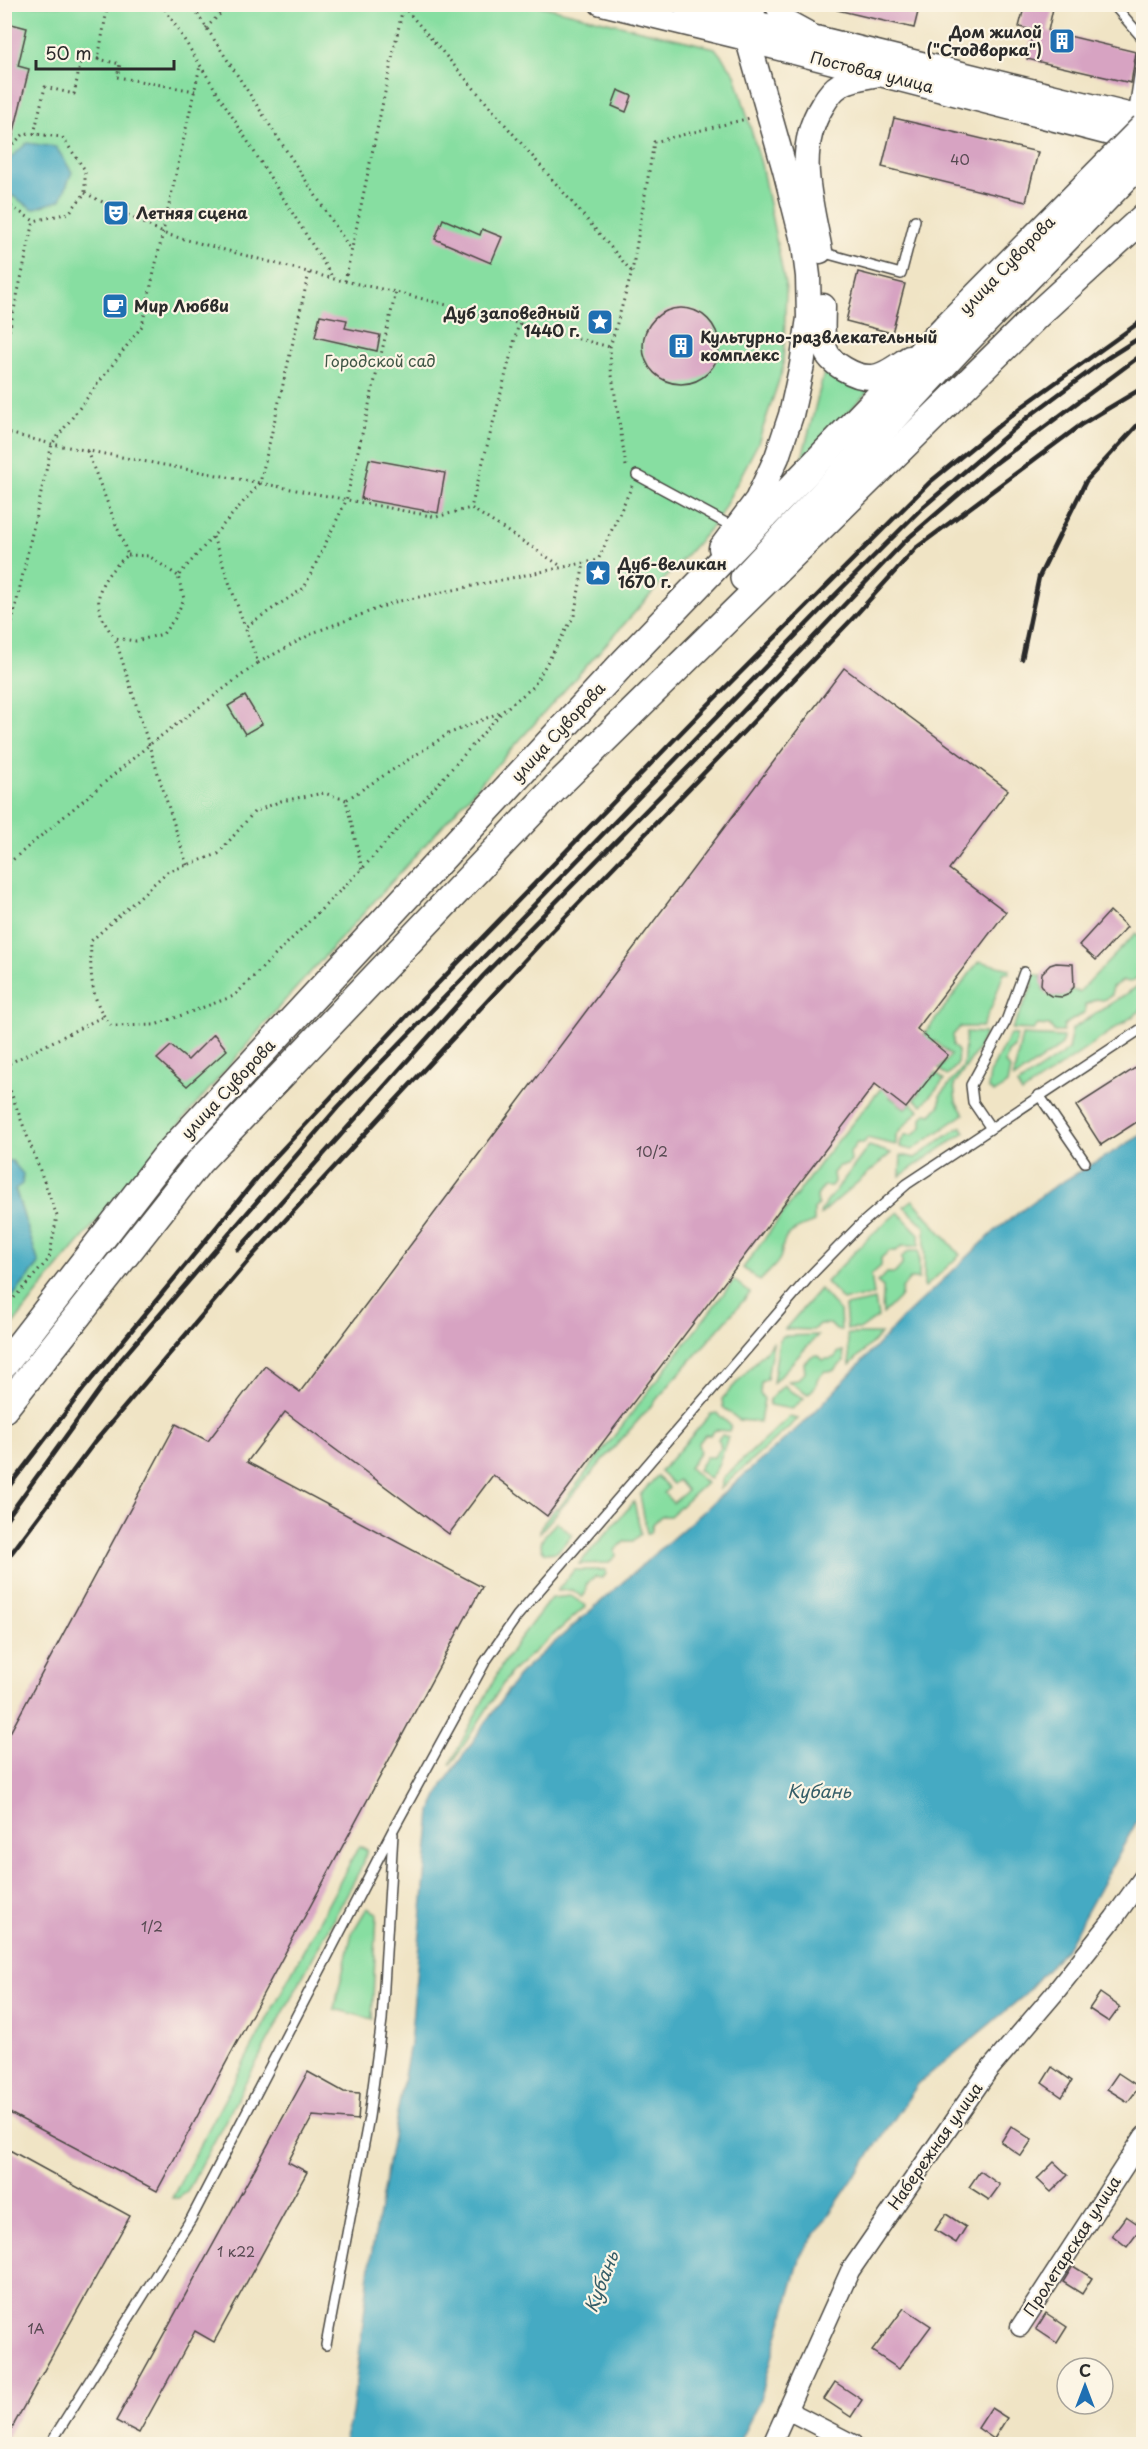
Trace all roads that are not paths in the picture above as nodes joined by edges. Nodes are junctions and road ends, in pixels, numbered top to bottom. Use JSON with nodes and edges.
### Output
{"nodes":[{"id":1,"x":600,"y":4,"type":"edge"},
{"id":2,"x":683,"y":4,"type":"edge"},
{"id":3,"x":775,"y":4,"type":"edge"},
{"id":4,"x":1113,"y":4,"type":"edge"},
{"id":5,"x":751,"y":22,"type":"edge"},
{"id":6,"x":828,"y":42,"type":"junction"},
{"id":7,"x":1143,"y":42,"type":"edge"},
{"id":8,"x":880,"y":74,"type":"junction"},
{"id":9,"x":1140,"y":121,"type":"edge"},
{"id":10,"x":1143,"y":142,"type":"edge"},
{"id":11,"x":1143,"y":159,"type":"edge"},
{"id":12,"x":1143,"y":217,"type":"edge"},
{"id":13,"x":915,"y":220,"type":"dead end"},
{"id":14,"x":812,"y":249,"type":"junction"},
{"id":15,"x":956,"y":334,"type":"junction"},
{"id":16,"x":926,"y":348,"type":"junction"},
{"id":17,"x":637,"y":475,"type":"road end"},
{"id":18,"x":735,"y":528,"type":"junction"},
{"id":19,"x":672,"y":612,"type":"junction"},
{"id":20,"x":555,"y":788,"type":"junction"},
{"id":21,"x":1024,"y":972,"type":"dead end"},
{"id":22,"x":1143,"y":1027,"type":"edge"},
{"id":23,"x":1039,"y":1095,"type":"junction"},
{"id":24,"x":990,"y":1127,"type":"junction"},
{"id":25,"x":1085,"y":1162,"type":"dead end"},
{"id":26,"x":4,"y":1365,"type":"edge"},
{"id":27,"x":4,"y":1409,"type":"edge"},
{"id":28,"x":393,"y":1830,"type":"junction"},
{"id":29,"x":1143,"y":1876,"type":"edge"},
{"id":30,"x":1143,"y":2136,"type":"edge"},
{"id":31,"x":1020,"y":2327,"type":"dead end"},
{"id":32,"x":326,"y":2345,"type":"dead end"},
{"id":33,"x":787,"y":2410,"type":"junction"},
{"id":34,"x":50,"y":2445,"type":"edge"},
{"id":35,"x":772,"y":2445,"type":"edge"},
{"id":36,"x":853,"y":2445,"type":"edge"}],
"edges":[{"from":1,"to":5,"type":"street","name":"Постовая улица"},
{"from":2,"to":5,"type":"street","name":"Постовая улица"},
{"from":3,"to":6,"type":"street"},
{"from":4,"to":7,"type":"lane"},
{"from":5,"to":6,"type":"main road","name":"Постовая улица"},
{"from":5,"to":8,"type":"main road","name":"Постовая улица"},
{"from":5,"to":14,"type":"main road"},
{"from":6,"to":9,"type":"main road","name":"Постовая улица"},
{"from":7,"to":9,"type":"lane"},
{"from":8,"to":10,"type":"main road","name":"Постовая улица"},
{"from":8,"to":14,"type":"main road"},
{"from":9,"to":15,"type":"main road","name":"улица Суворова","bridge":true},
{"from":11,"to":15,"type":"main road","name":"улица Суворова","bridge":true},
{"from":12,"to":20,"type":"main road","name":"улица Суворова"},
{"from":13,"to":14,"type":"lane"},
{"from":14,"to":16,"type":"main road"},
{"from":14,"to":18,"type":"main road"},
{"from":15,"to":16,"type":"main road","name":"улица Суворова"},
{"from":15,"to":20,"type":"main road","name":"улица Суворова"},
{"from":16,"to":19,"type":"main road","name":"улица Суворова"},
{"from":17,"to":18,"type":"lane"},
{"from":18,"to":19,"type":"main road"},
{"from":19,"to":26,"type":"main road","name":"улица Суворова"},
{"from":20,"to":27,"type":"main road","name":"улица Суворова"},
{"from":21,"to":24,"type":"lane"},
{"from":22,"to":23,"type":"lane"},
{"from":23,"to":24,"type":"lane"},
{"from":23,"to":25,"type":"lane"},
{"from":24,"to":28,"type":"lane"},
{"from":28,"to":32,"type":"lane"},
{"from":28,"to":34,"type":"lane"},
{"from":29,"to":33,"type":"street","name":"Набережная улица"},
{"from":30,"to":31,"type":"street","name":"Пролетарская улица"},
{"from":33,"to":35,"type":"street","name":"Набережная улица"},
{"from":33,"to":36,"type":"street"}]}
